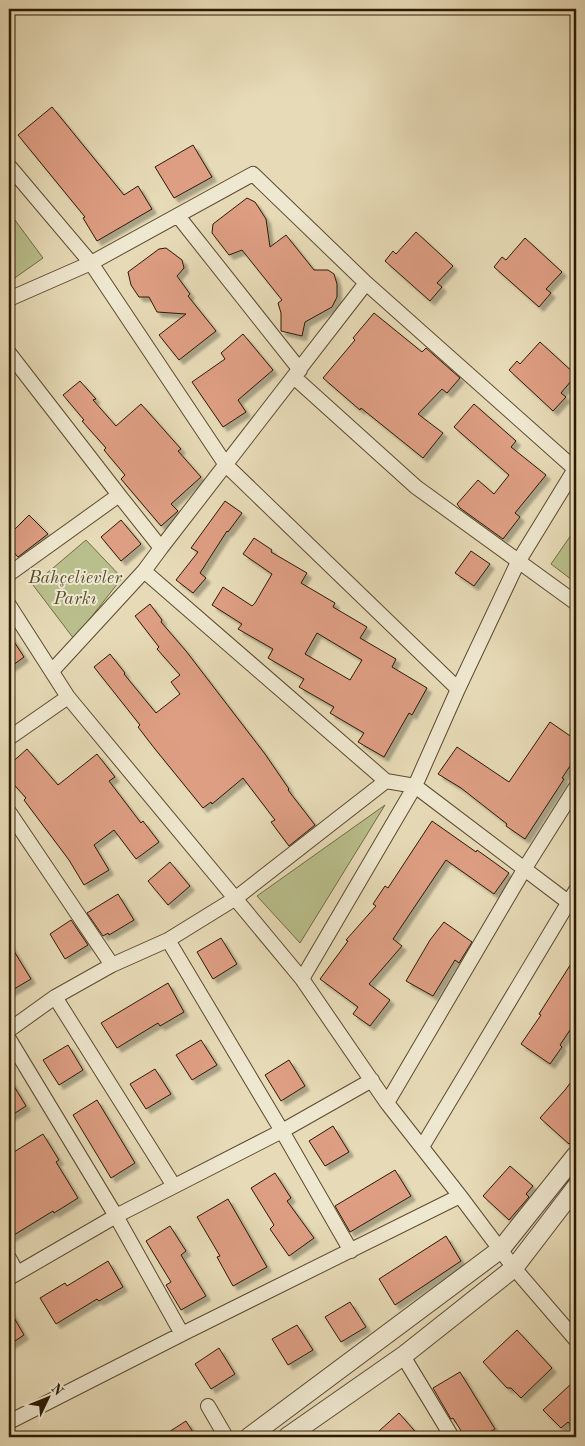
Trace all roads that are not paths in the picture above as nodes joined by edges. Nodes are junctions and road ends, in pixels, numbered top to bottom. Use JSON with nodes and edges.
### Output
{"nodes":[{"id":1,"x":9,"y":166,"type":"edge"},
{"id":2,"x":178,"y":216,"type":"junction"},
{"id":3,"x":91,"y":263,"type":"junction"},
{"id":4,"x":366,"y":284,"type":"junction"},
{"id":5,"x":9,"y":299,"type":"edge"},
{"id":6,"x":9,"y":353,"type":"edge"},
{"id":7,"x":297,"y":373,"type":"junction"},
{"id":8,"x":226,"y":465,"type":"junction"},
{"id":9,"x":576,"y":468,"type":"edge"},
{"id":10,"x":119,"y":495,"type":"junction"},
{"id":11,"x":161,"y":548,"type":"junction"},
{"id":12,"x":518,"y":562,"type":"junction"},
{"id":13,"x":144,"y":571,"type":"junction"},
{"id":14,"x":9,"y":574,"type":"edge"},
{"id":15,"x":576,"y":603,"type":"edge"},
{"id":16,"x":9,"y":605,"type":"edge"},
{"id":17,"x":52,"y":671,"type":"junction"},
{"id":18,"x":458,"y":689,"type":"junction"},
{"id":19,"x":68,"y":697,"type":"junction"},
{"id":20,"x":9,"y":738,"type":"edge"},
{"id":21,"x":386,"y":781,"type":"junction"},
{"id":22,"x":415,"y":786,"type":"junction"},
{"id":23,"x":576,"y":787,"type":"edge"},
{"id":24,"x":9,"y":812,"type":"edge"},
{"id":25,"x":525,"y":868,"type":"junction"},
{"id":26,"x":236,"y":898,"type":"junction"},
{"id":27,"x":574,"y":900,"type":"edge"},
{"id":28,"x":168,"y":940,"type":"junction"},
{"id":29,"x":112,"y":965,"type":"junction"},
{"id":30,"x":302,"y":979,"type":"junction"},
{"id":31,"x":55,"y":997,"type":"junction"},
{"id":32,"x":9,"y":1030,"type":"edge"},
{"id":33,"x":9,"y":1039,"type":"edge"},
{"id":34,"x":372,"y":1080,"type":"junction"},
{"id":35,"x":386,"y":1103,"type":"junction"},
{"id":36,"x":282,"y":1131,"type":"junction"},
{"id":37,"x":422,"y":1147,"type":"junction"},
{"id":38,"x":576,"y":1155,"type":"edge"},
{"id":39,"x":174,"y":1186,"type":"junction"},
{"id":40,"x":576,"y":1187,"type":"edge"},
{"id":41,"x":460,"y":1196,"type":"junction"},
{"id":42,"x":116,"y":1216,"type":"junction"},
{"id":43,"x":501,"y":1249,"type":"junction"},
{"id":44,"x":350,"y":1251,"type":"junction"},
{"id":45,"x":9,"y":1258,"type":"edge"},
{"id":46,"x":514,"y":1268,"type":"junction"},
{"id":47,"x":13,"y":1275,"type":"edge"},
{"id":48,"x":182,"y":1334,"type":"junction"},
{"id":49,"x":576,"y":1340,"type":"edge"},
{"id":50,"x":402,"y":1356,"type":"junction"},
{"id":51,"x":208,"y":1406,"type":"dead end"},
{"id":52,"x":9,"y":1422,"type":"edge"},
{"id":53,"x":226,"y":1437,"type":"edge"},
{"id":54,"x":249,"y":1437,"type":"edge"},
{"id":55,"x":287,"y":1437,"type":"edge"},
{"id":56,"x":452,"y":1437,"type":"edge"}],
"edges":[{"from":1,"to":3,"type":"street"},
{"from":2,"to":3,"type":"street"},
{"from":2,"to":4,"type":"street"},
{"from":2,"to":7,"type":"street"},
{"from":3,"to":5,"type":"street"},
{"from":3,"to":8,"type":"street"},
{"from":4,"to":7,"type":"street"},
{"from":4,"to":9,"type":"street"},
{"from":6,"to":10,"type":"street"},
{"from":7,"to":8,"type":"street"},
{"from":7,"to":12,"type":"street"},
{"from":8,"to":11,"type":"street"},
{"from":8,"to":18,"type":"street"},
{"from":9,"to":12,"type":"street"},
{"from":10,"to":11,"type":"street"},
{"from":10,"to":14,"type":"street"},
{"from":11,"to":13,"type":"street"},
{"from":12,"to":15,"type":"street"},
{"from":12,"to":18,"type":"street"},
{"from":13,"to":17,"type":"street"},
{"from":13,"to":21,"type":"street"},
{"from":16,"to":17,"type":"street"},
{"from":17,"to":19,"type":"street"},
{"from":18,"to":22,"type":"street"},
{"from":19,"to":20,"type":"street"},
{"from":19,"to":26,"type":"street"},
{"from":21,"to":22,"type":"street"},
{"from":21,"to":26,"type":"street"},
{"from":22,"to":25,"type":"street"},
{"from":22,"to":30,"type":"street"},
{"from":23,"to":25,"type":"street"},
{"from":24,"to":29,"type":"street"},
{"from":25,"to":27,"type":"street"},
{"from":25,"to":35,"type":"street"},
{"from":26,"to":28,"type":"street"},
{"from":26,"to":30,"type":"street"},
{"from":27,"to":37,"type":"street"},
{"from":28,"to":29,"type":"street"},
{"from":28,"to":36,"type":"street"},
{"from":29,"to":31,"type":"street"},
{"from":30,"to":34,"type":"street"},
{"from":31,"to":32,"type":"street"},
{"from":31,"to":39,"type":"street"},
{"from":33,"to":42,"type":"street"},
{"from":34,"to":35,"type":"street"},
{"from":34,"to":36,"type":"street"},
{"from":35,"to":37,"type":"street"},
{"from":36,"to":39,"type":"street"},
{"from":36,"to":44,"type":"street"},
{"from":37,"to":41,"type":"street"},
{"from":38,"to":43,"type":"street"},
{"from":39,"to":42,"type":"street"},
{"from":40,"to":46,"type":"street"},
{"from":41,"to":43,"type":"street"},
{"from":41,"to":44,"type":"street"},
{"from":42,"to":47,"type":"street"},
{"from":42,"to":48,"type":"street"},
{"from":43,"to":46,"type":"street"},
{"from":43,"to":54,"type":"street"},
{"from":44,"to":48,"type":"street"},
{"from":45,"to":47,"type":"street"},
{"from":46,"to":49,"type":"street"},
{"from":46,"to":50,"type":"street"},
{"from":48,"to":52,"type":"street"},
{"from":50,"to":55,"type":"street"},
{"from":50,"to":56,"type":"street"},
{"from":51,"to":53,"type":"street"}]}
